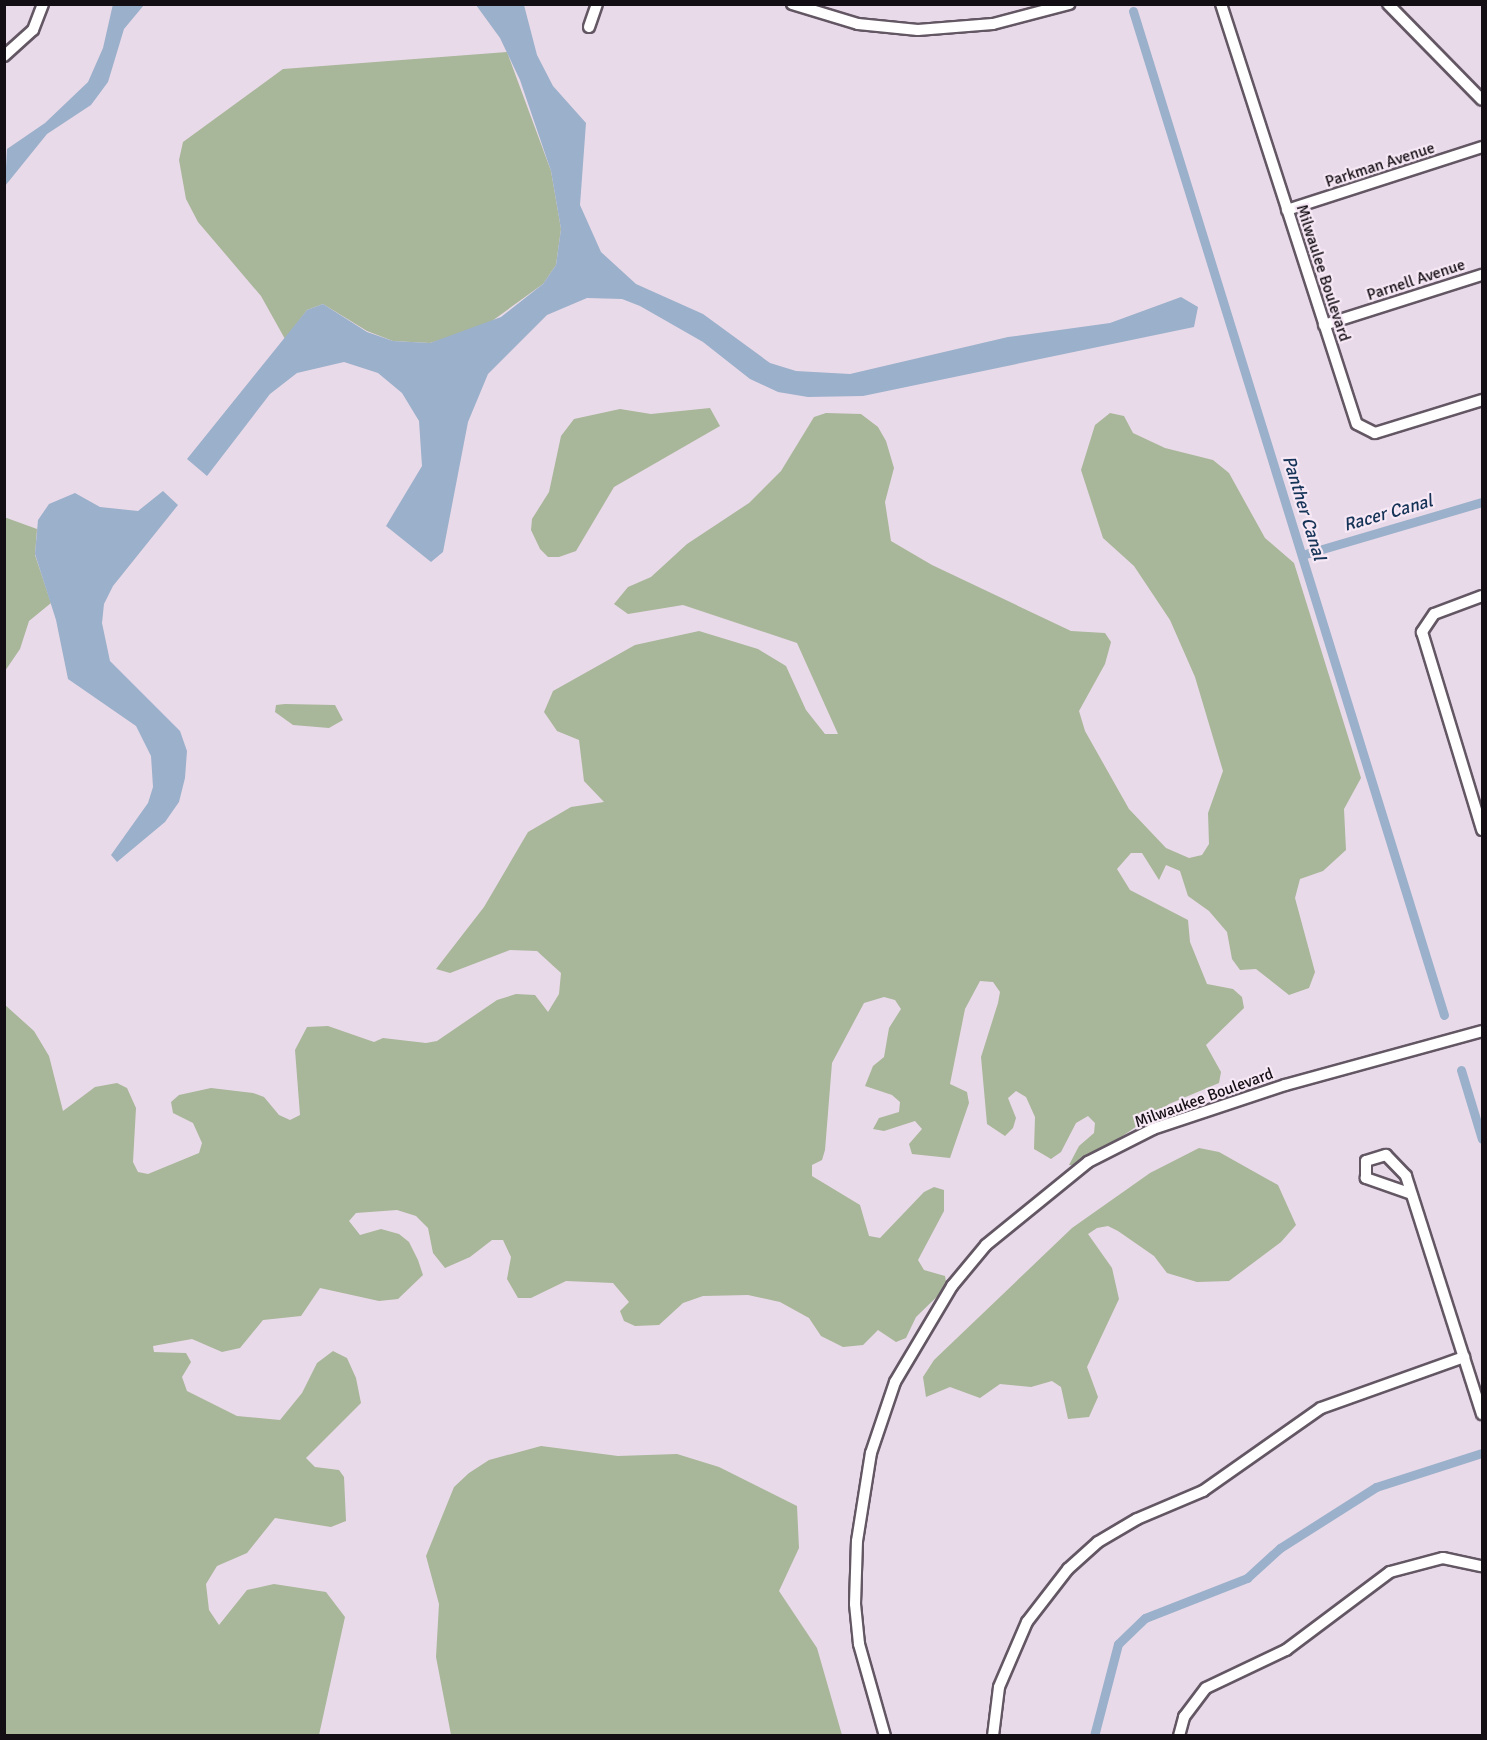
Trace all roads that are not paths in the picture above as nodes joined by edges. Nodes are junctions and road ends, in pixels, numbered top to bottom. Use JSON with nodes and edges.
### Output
{"nodes":[{"id":1,"x":43,"y":4,"type":"edge"},
{"id":2,"x":597,"y":4,"type":"edge"},
{"id":3,"x":792,"y":4,"type":"edge"},
{"id":4,"x":1069,"y":4,"type":"edge"},
{"id":5,"x":1221,"y":4,"type":"edge"},
{"id":6,"x":1391,"y":6,"type":"edge"},
{"id":7,"x":1038,"y":9,"type":"edge"},
{"id":8,"x":589,"y":27,"type":"dead end"},
{"id":9,"x":4,"y":56,"type":"edge"},
{"id":10,"x":1482,"y":100,"type":"edge"},
{"id":11,"x":1482,"y":147,"type":"edge"},
{"id":12,"x":1287,"y":210,"type":"junction"},
{"id":13,"x":1482,"y":274,"type":"edge"},
{"id":14,"x":1324,"y":325,"type":"junction"},
{"id":15,"x":1482,"y":400,"type":"edge"},
{"id":16,"x":1482,"y":596,"type":"edge"},
{"id":17,"x":1482,"y":830,"type":"edge"},
{"id":18,"x":1482,"y":1031,"type":"edge"},
{"id":19,"x":1409,"y":1193,"type":"dead end"},
{"id":20,"x":1464,"y":1357,"type":"junction"},
{"id":21,"x":1482,"y":1414,"type":"edge"},
{"id":22,"x":1482,"y":1566,"type":"edge"},
{"id":23,"x":994,"y":1723,"type":"junction"},
{"id":24,"x":885,"y":1736,"type":"edge"},
{"id":25,"x":993,"y":1736,"type":"edge"},
{"id":26,"x":1000,"y":1736,"type":"edge"},
{"id":27,"x":1179,"y":1736,"type":"edge"}],
"edges":[{"from":1,"to":9,"type":"street"},
{"from":2,"to":8,"type":"street"},
{"from":3,"to":7,"type":"street"},
{"from":4,"to":7,"type":"street"},
{"from":5,"to":12,"type":"street","name":"Milwaulee Boulevard"},
{"from":6,"to":10,"type":"street"},
{"from":11,"to":12,"type":"street","name":"Parkman Avenue"},
{"from":12,"to":14,"type":"street","name":"Milwaulee Boulevard"},
{"from":13,"to":14,"type":"street","name":"Parnell Avenue"},
{"from":14,"to":15,"type":"street","name":"Milwaulee Boulevard"},
{"from":16,"to":17,"type":"street"},
{"from":18,"to":24,"type":"street","name":"Milwaukee Boulevard"},
{"from":19,"to":20,"type":"street"},
{"from":20,"to":21,"type":"street"},
{"from":20,"to":23,"type":"street"},
{"from":22,"to":27,"type":"street"},
{"from":23,"to":25,"type":"street"},
{"from":23,"to":26,"type":"street"}]}
